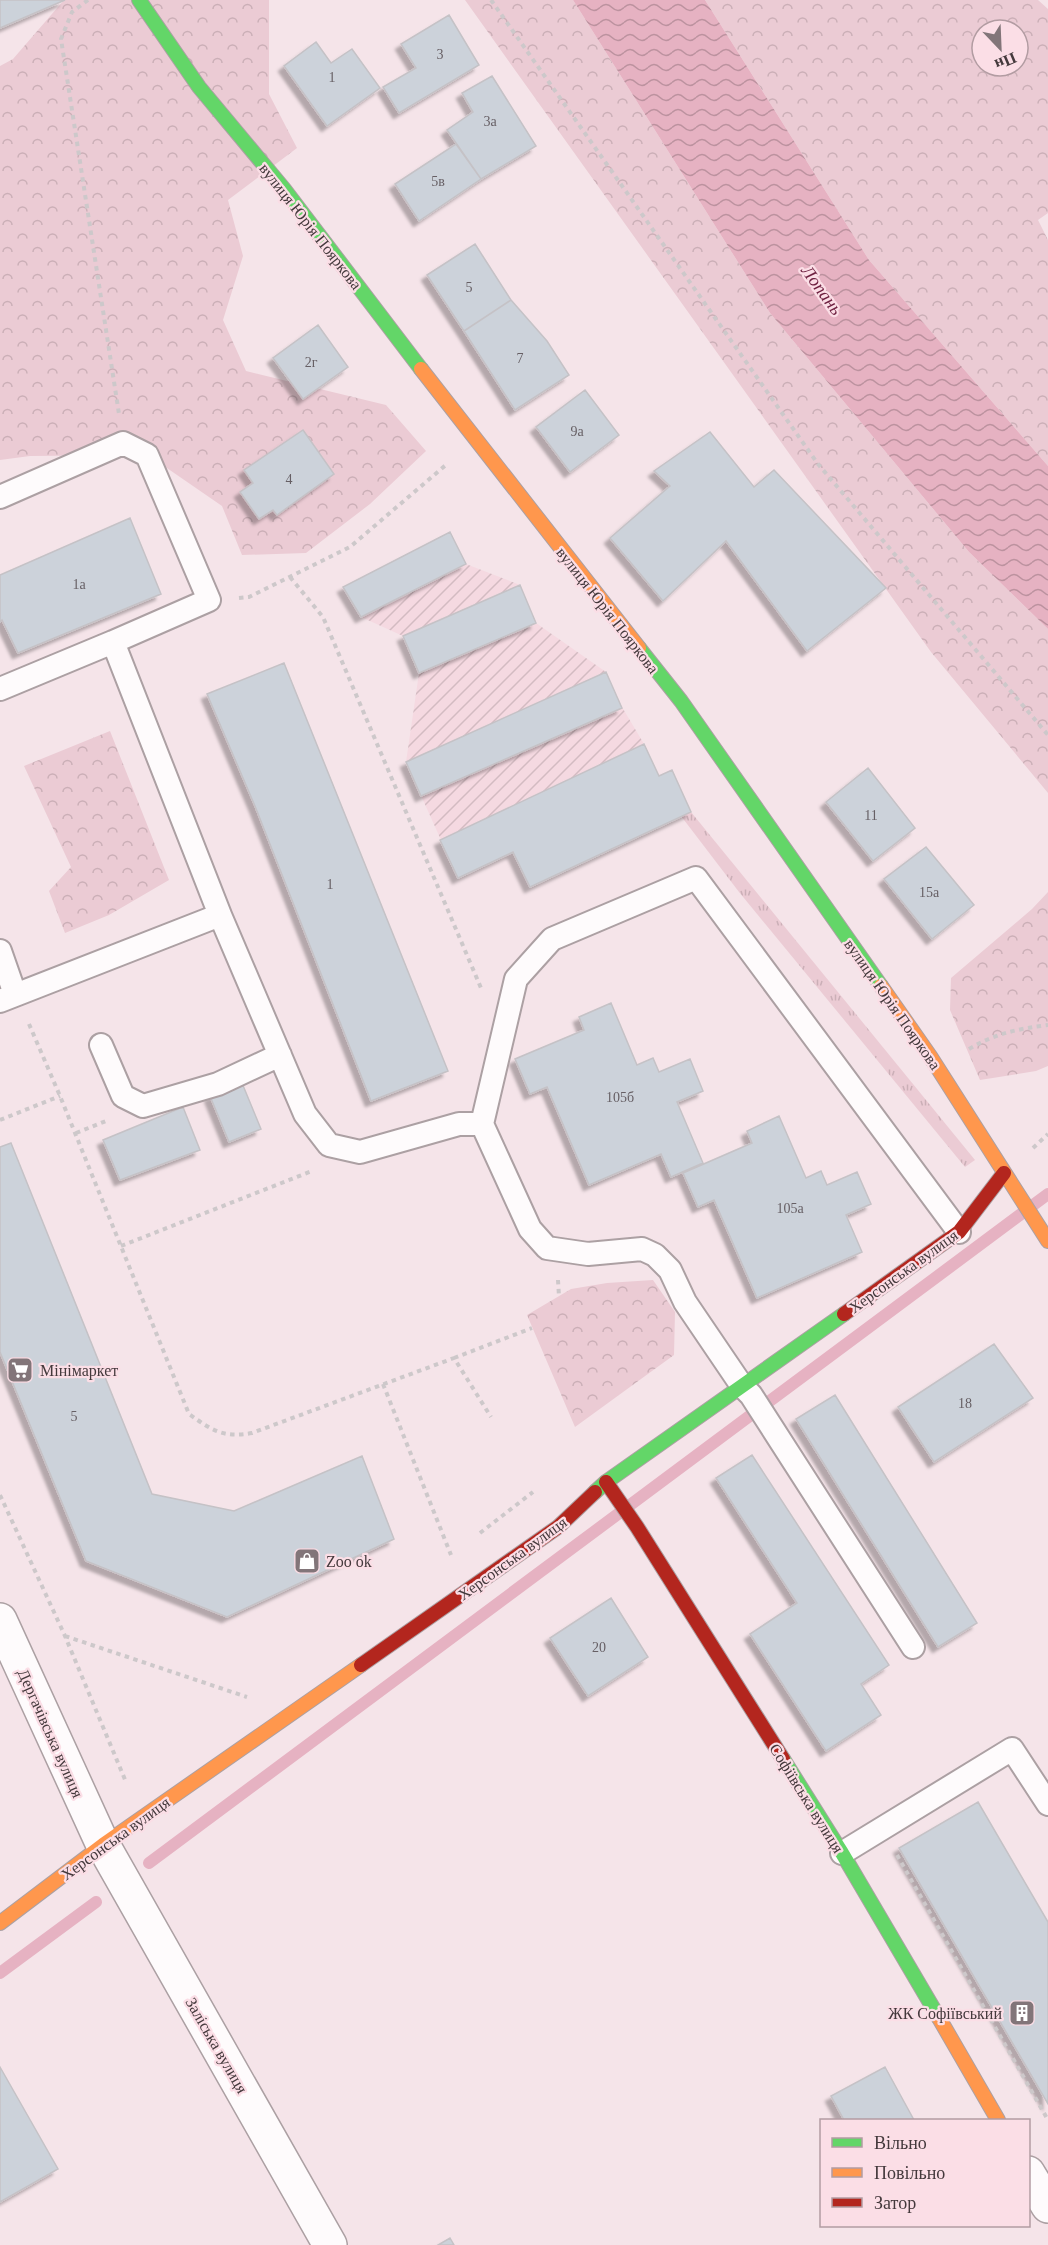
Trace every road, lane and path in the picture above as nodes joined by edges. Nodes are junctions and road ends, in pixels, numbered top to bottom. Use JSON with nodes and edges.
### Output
{"nodes":[{"id":1,"x":88,"y":0,"type":"edge"},
{"id":2,"x":139,"y":0,"type":"edge"},
{"id":3,"x":490,"y":0,"type":"edge"},
{"id":4,"x":475,"y":441,"type":"junction"},
{"id":5,"x":123,"y":443,"type":"junction"},
{"id":6,"x":0,"y":497,"type":"edge"},
{"id":7,"x":290,"y":577,"type":"junction"},
{"id":8,"x":208,"y":600,"type":"junction"},
{"id":9,"x":113,"y":642,"type":"junction"},
{"id":10,"x":0,"y":689,"type":"edge"},
{"id":11,"x":1048,"y":735,"type":"edge"},
{"id":12,"x":220,"y":915,"type":"junction"},
{"id":13,"x":0,"y":951,"type":"edge"},
{"id":14,"x":8,"y":998,"type":"edge"},
{"id":15,"x":506,"y":1022,"type":"junction"},
{"id":16,"x":1048,"y":1025,"type":"edge"},
{"id":17,"x":101,"y":1045,"type":"dead end"},
{"id":18,"x":280,"y":1055,"type":"junction"},
{"id":19,"x":930,"y":1056,"type":"junction"},
{"id":20,"x":60,"y":1096,"type":"junction"},
{"id":21,"x":0,"y":1120,"type":"edge"},
{"id":22,"x":482,"y":1124,"type":"junction"},
{"id":23,"x":360,"y":1152,"type":"junction"},
{"id":24,"x":1004,"y":1173,"type":"junction"},
{"id":25,"x":958,"y":1232,"type":"junction"},
{"id":26,"x":1048,"y":1241,"type":"edge"},
{"id":27,"x":121,"y":1246,"type":"junction"},
{"id":28,"x":532,"y":1328,"type":"dead end"},
{"id":29,"x":454,"y":1358,"type":"junction"},
{"id":30,"x":383,"y":1384,"type":"junction"},
{"id":31,"x":746,"y":1390,"type":"junction"},
{"id":32,"x":491,"y":1417,"type":"dead end"},
{"id":33,"x":609,"y":1488,"type":"junction"},
{"id":34,"x":0,"y":1495,"type":"edge"},
{"id":35,"x":451,"y":1555,"type":"dead end"},
{"id":36,"x":0,"y":1620,"type":"edge"},
{"id":37,"x":65,"y":1635,"type":"junction"},
{"id":38,"x":913,"y":1647,"type":"dead end"},
{"id":39,"x":247,"y":1697,"type":"dead end"},
{"id":40,"x":1048,"y":1804,"type":"edge"},
{"id":41,"x":89,"y":1816,"type":"junction"},
{"id":42,"x":882,"y":1829,"type":"junction"},
{"id":43,"x":103,"y":1845,"type":"junction"},
{"id":44,"x":842,"y":1853,"type":"junction"},
{"id":45,"x":0,"y":1923,"type":"edge"},
{"id":46,"x":997,"y":2119,"type":"edge"},
{"id":47,"x":1048,"y":2120,"type":"edge"},
{"id":48,"x":1030,"y":2175,"type":"edge"},
{"id":49,"x":1048,"y":2206,"type":"edge"},
{"id":50,"x":330,"y":2245,"type":"edge"}],
"edges":[{"from":1,"to":5,"type":"path"},
{"from":2,"to":4,"type":"street","name":"вулиця Юрія Пояркова"},
{"from":3,"to":11,"type":"path"},
{"from":4,"to":7,"type":"path"},
{"from":4,"to":19,"type":"street","name":"вулиця Юрія Пояркова"},
{"from":5,"to":6,"type":"lane"},
{"from":5,"to":8,"type":"lane"},
{"from":7,"to":8,"type":"path"},
{"from":7,"to":15,"type":"path"},
{"from":8,"to":9,"type":"lane"},
{"from":9,"to":10,"type":"lane"},
{"from":9,"to":12,"type":"lane"},
{"from":12,"to":14,"type":"lane"},
{"from":12,"to":18,"type":"lane"},
{"from":13,"to":14,"type":"lane"},
{"from":14,"to":20,"type":"path"},
{"from":15,"to":22,"type":"lane"},
{"from":15,"to":25,"type":"lane"},
{"from":16,"to":19,"type":"path"},
{"from":17,"to":18,"type":"lane"},
{"from":18,"to":23,"type":"lane"},
{"from":19,"to":24,"type":"street","name":"вулиця Юрія Пояркова"},
{"from":20,"to":21,"type":"path"},
{"from":20,"to":27,"type":"path"},
{"from":22,"to":23,"type":"lane"},
{"from":22,"to":31,"type":"lane"},
{"from":23,"to":27,"type":"path"},
{"from":24,"to":25,"type":"street","name":"Херсонська вулиця"},
{"from":24,"to":26,"type":"street","name":"вулиця Юрія Пояркова"},
{"from":25,"to":31,"type":"street","name":"Херсонська вулиця"},
{"from":27,"to":30,"type":"path"},
{"from":28,"to":29,"type":"path"},
{"from":29,"to":30,"type":"path"},
{"from":29,"to":32,"type":"path"},
{"from":30,"to":35,"type":"path"},
{"from":31,"to":33,"type":"street","name":"Херсонська вулиця"},
{"from":31,"to":38,"type":"lane"},
{"from":33,"to":43,"type":"street","name":"Херсонська вулиця"},
{"from":33,"to":44,"type":"street","name":"Софіївська вулиця"},
{"from":34,"to":37,"type":"path"},
{"from":36,"to":41,"type":"street","name":"Дергачівська вулиця"},
{"from":37,"to":39,"type":"path"},
{"from":37,"to":41,"type":"path"},
{"from":40,"to":42,"type":"lane"},
{"from":41,"to":43,"type":"street","name":"Дергачівська вулиця"},
{"from":42,"to":44,"type":"lane"},
{"from":42,"to":47,"type":"path"},
{"from":43,"to":45,"type":"street","name":"Херсонська вулиця"},
{"from":43,"to":50,"type":"street","name":"Заліська вулиця"},
{"from":44,"to":46,"type":"street","name":"Софіївська вулиця"},
{"from":48,"to":49,"type":"street"}]}
